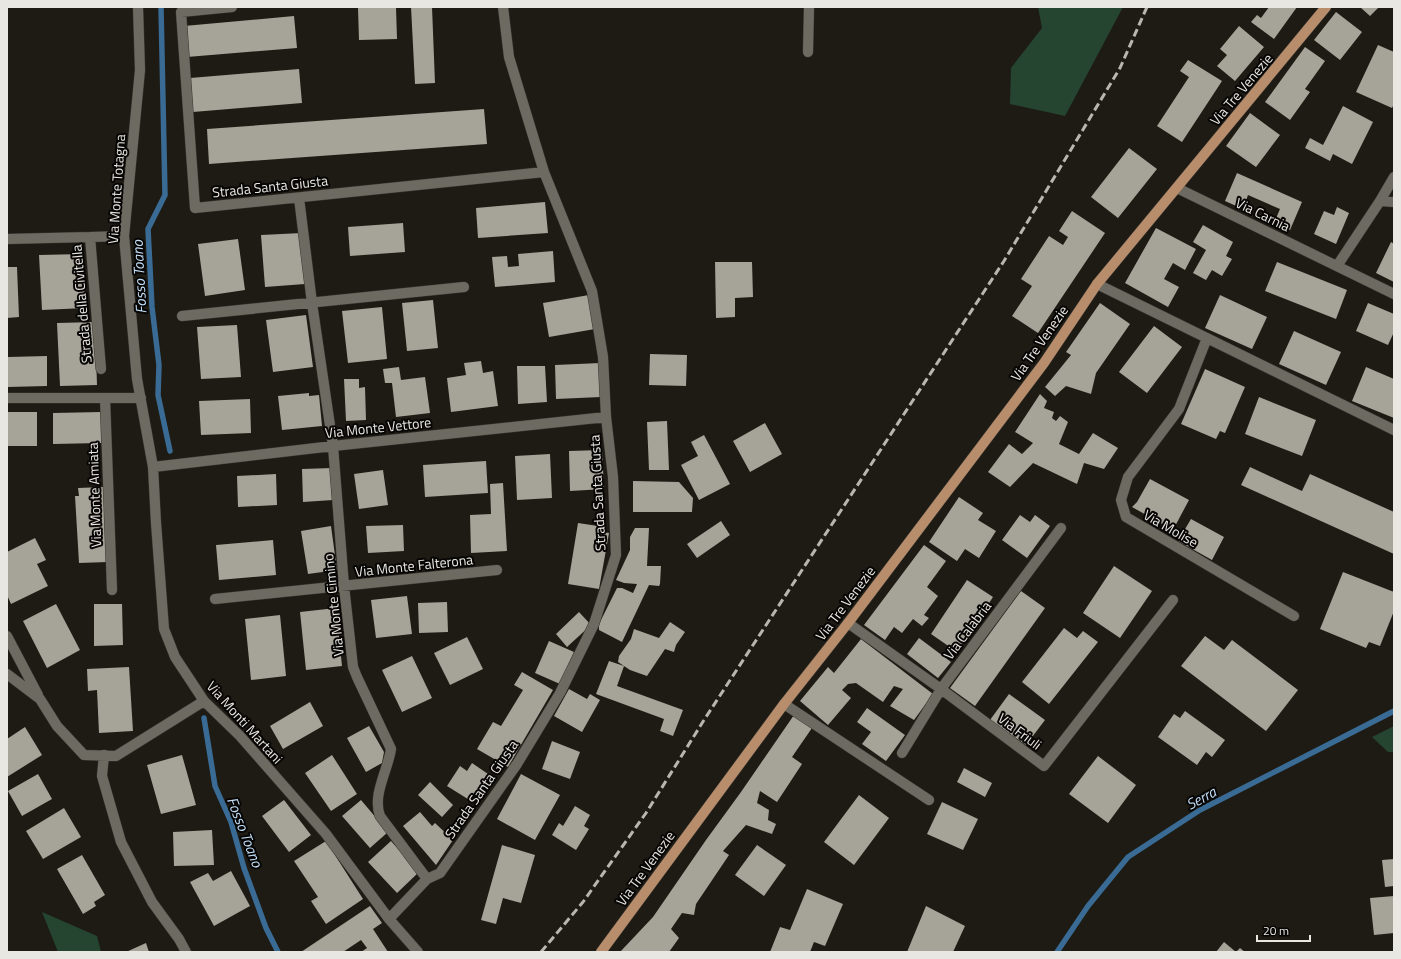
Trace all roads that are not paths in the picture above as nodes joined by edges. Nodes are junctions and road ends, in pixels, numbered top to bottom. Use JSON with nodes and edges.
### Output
{"nodes":[{"id":1,"x":138,"y":7,"type":"edge"},
{"id":2,"x":232,"y":7,"type":"edge"},
{"id":3,"x":503,"y":7,"type":"edge"},
{"id":4,"x":809,"y":7,"type":"edge"},
{"id":5,"x":1326,"y":7,"type":"edge"},
{"id":6,"x":808,"y":52,"type":"dead end"},
{"id":7,"x":544,"y":172,"type":"junction"},
{"id":8,"x":1394,"y":178,"type":"edge"},
{"id":9,"x":1177,"y":188,"type":"junction"},
{"id":10,"x":299,"y":198,"type":"junction"},
{"id":11,"x":1380,"y":201,"type":"junction"},
{"id":12,"x":1394,"y":202,"type":"edge"},
{"id":13,"x":124,"y":236,"type":"junction"},
{"id":14,"x":90,"y":237,"type":"junction"},
{"id":15,"x":7,"y":239,"type":"edge"},
{"id":16,"x":1337,"y":266,"type":"junction"},
{"id":17,"x":1098,"y":284,"type":"junction"},
{"id":18,"x":464,"y":287,"type":"dead end"},
{"id":19,"x":1394,"y":294,"type":"edge"},
{"id":20,"x":312,"y":303,"type":"junction"},
{"id":21,"x":182,"y":316,"type":"dead end"},
{"id":22,"x":1207,"y":338,"type":"junction"},
{"id":23,"x":101,"y":369,"type":"dead end"},
{"id":24,"x":7,"y":398,"type":"edge"},
{"id":25,"x":105,"y":398,"type":"junction"},
{"id":26,"x":141,"y":398,"type":"junction"},
{"id":27,"x":606,"y":417,"type":"junction"},
{"id":28,"x":1394,"y":430,"type":"edge"},
{"id":29,"x":333,"y":446,"type":"junction"},
{"id":30,"x":153,"y":467,"type":"junction"},
{"id":31,"x":1061,"y":528,"type":"dead end"},
{"id":32,"x":497,"y":570,"type":"dead end"},
{"id":33,"x":344,"y":586,"type":"junction"},
{"id":34,"x":112,"y":590,"type":"dead end"},
{"id":35,"x":215,"y":599,"type":"dead end"},
{"id":36,"x":1173,"y":600,"type":"dead end"},
{"id":37,"x":1294,"y":616,"type":"dead end"},
{"id":38,"x":848,"y":623,"type":"junction"},
{"id":39,"x":7,"y":636,"type":"edge"},
{"id":40,"x":7,"y":674,"type":"edge"},
{"id":41,"x":941,"y":689,"type":"junction"},
{"id":42,"x":40,"y":699,"type":"junction"},
{"id":43,"x":204,"y":701,"type":"junction"},
{"id":44,"x":784,"y":704,"type":"junction"},
{"id":45,"x":902,"y":754,"type":"dead end"},
{"id":46,"x":104,"y":756,"type":"junction"},
{"id":47,"x":929,"y":800,"type":"dead end"},
{"id":48,"x":427,"y":879,"type":"junction"},
{"id":49,"x":389,"y":919,"type":"junction"},
{"id":50,"x":186,"y":952,"type":"edge"},
{"id":51,"x":418,"y":952,"type":"edge"},
{"id":52,"x":601,"y":952,"type":"edge"}],
"edges":[{"from":1,"to":13,"type":"street","name":"Via Monte Totagna"},
{"from":2,"to":10,"type":"street","name":"Strada Santa Giusta"},
{"from":3,"to":7,"type":"street","name":"Strada Santa Giusta"},
{"from":4,"to":6,"type":"street"},
{"from":5,"to":9,"type":"main road","name":"Via Tre Venezie"},
{"from":7,"to":10,"type":"street","name":"Strada Santa Giusta"},
{"from":7,"to":27,"type":"street","name":"Strada Santa Giusta"},
{"from":8,"to":11,"type":"street"},
{"from":9,"to":16,"type":"street","name":"Via Carnia"},
{"from":9,"to":17,"type":"main road","name":"Via Tre Venezie"},
{"from":10,"to":20,"type":"street","name":"Via Monte Cimino"},
{"from":11,"to":12,"type":"street"},
{"from":11,"to":16,"type":"street"},
{"from":13,"to":14,"type":"street","name":"Strada della Civitella"},
{"from":13,"to":26,"type":"street","name":"Via Monte Totagna"},
{"from":14,"to":15,"type":"street","name":"Strada della Civitella"},
{"from":14,"to":23,"type":"street","name":"Strada della Civitella"},
{"from":16,"to":19,"type":"street","name":"Via Carnia"},
{"from":17,"to":22,"type":"street"},
{"from":17,"to":38,"type":"main road","name":"Via Tre Venezie"},
{"from":18,"to":20,"type":"street"},
{"from":20,"to":21,"type":"street"},
{"from":20,"to":29,"type":"street","name":"Via Monte Cimino"},
{"from":22,"to":28,"type":"street"},
{"from":22,"to":37,"type":"street","name":"Via Molise"},
{"from":24,"to":25,"type":"street"},
{"from":25,"to":26,"type":"street"},
{"from":25,"to":34,"type":"street","name":"Via Monte Amiata"},
{"from":26,"to":30,"type":"street","name":"Via Monte Totagna"},
{"from":27,"to":29,"type":"street","name":"Via Monte Vettore"},
{"from":27,"to":48,"type":"street","name":"Strada Santa Giusta"},
{"from":29,"to":30,"type":"street","name":"Via Monte Vettore"},
{"from":29,"to":33,"type":"street","name":"Via Monte Cimino"},
{"from":30,"to":43,"type":"street","name":"Via Monti Martani"},
{"from":31,"to":41,"type":"street","name":"Via Calabria"},
{"from":32,"to":33,"type":"street","name":"Via Monte Falterona"},
{"from":33,"to":35,"type":"street","name":"Via Monte Falterona"},
{"from":33,"to":48,"type":"street","name":"Via Monte Cimino"},
{"from":36,"to":41,"type":"street","name":"Via Friuli"},
{"from":38,"to":41,"type":"street","name":"Via Friuli"},
{"from":38,"to":44,"type":"main road","name":"Via Tre Venezie"},
{"from":39,"to":42,"type":"street"},
{"from":40,"to":42,"type":"street"},
{"from":41,"to":45,"type":"street","name":"Via Calabria"},
{"from":42,"to":46,"type":"street"},
{"from":43,"to":46,"type":"street"},
{"from":43,"to":49,"type":"street","name":"Via Monti Martani"},
{"from":44,"to":47,"type":"street"},
{"from":44,"to":52,"type":"main road","name":"Via Tre Venezie"},
{"from":46,"to":50,"type":"street"},
{"from":48,"to":49,"type":"street","name":"Strada Santa Giusta"},
{"from":49,"to":51,"type":"street","name":"Via Monti Martani"}]}
